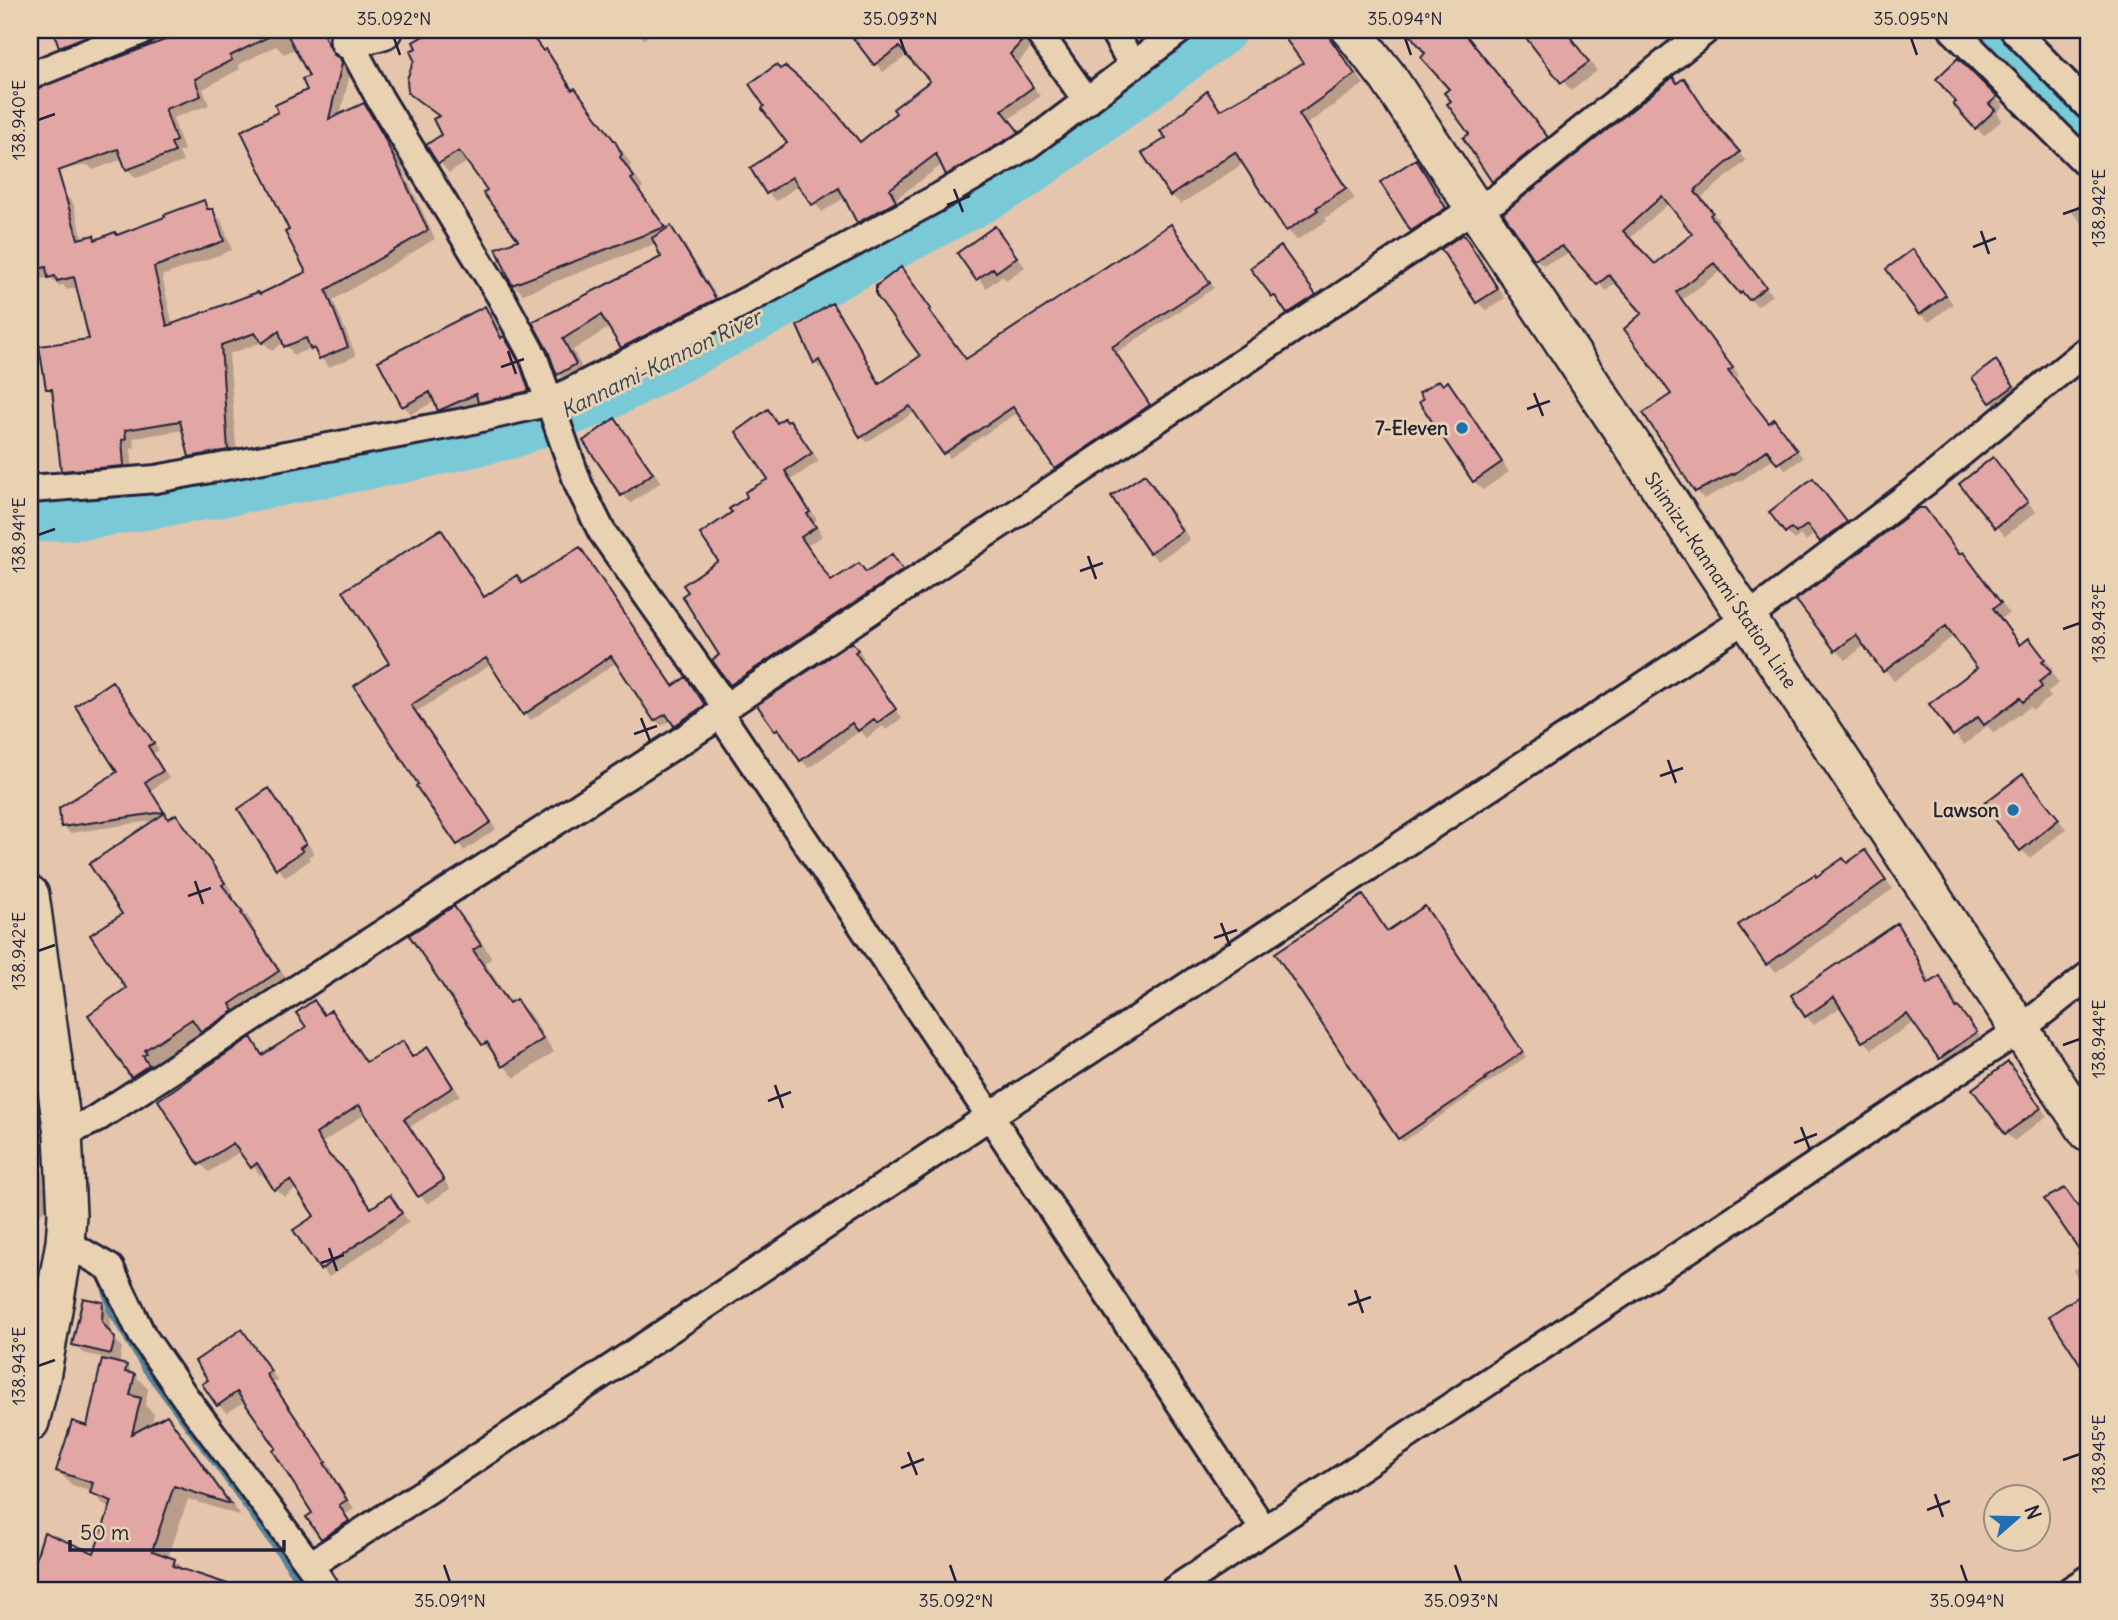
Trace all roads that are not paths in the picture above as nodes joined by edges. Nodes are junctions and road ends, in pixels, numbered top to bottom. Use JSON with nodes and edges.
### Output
{"nodes":[{"id":1,"x":144,"y":30,"type":"edge"},
{"id":2,"x":1037,"y":30,"type":"edge"},
{"id":3,"x":1113,"y":30,"type":"edge"},
{"id":4,"x":1180,"y":30,"type":"edge"},
{"id":5,"x":1351,"y":30,"type":"edge"},
{"id":6,"x":1706,"y":30,"type":"edge"},
{"id":7,"x":1952,"y":30,"type":"edge"},
{"id":8,"x":2014,"y":30,"type":"edge"},
{"id":9,"x":358,"y":33,"type":"edge"},
{"id":10,"x":1133,"y":66,"type":"junction"},
{"id":11,"x":30,"y":76,"type":"edge"},
{"id":12,"x":1087,"y":101,"type":"junction"},
{"id":13,"x":2088,"y":106,"type":"edge"},
{"id":14,"x":2088,"y":165,"type":"edge"},
{"id":15,"x":1474,"y":208,"type":"junction"},
{"id":16,"x":2088,"y":349,"type":"edge"},
{"id":17,"x":550,"y":402,"type":"junction"},
{"id":18,"x":30,"y":489,"type":"edge"},
{"id":19,"x":1747,"y":618,"type":"junction"},
{"id":20,"x":723,"y":711,"type":"junction"},
{"id":21,"x":30,"y":895,"type":"edge"},
{"id":22,"x":2088,"y":976,"type":"edge"},
{"id":23,"x":2021,"y":1029,"type":"junction"},
{"id":24,"x":40,"y":1051,"type":"edge"},
{"id":25,"x":990,"y":1116,"type":"junction"},
{"id":26,"x":2088,"y":1132,"type":"edge"},
{"id":27,"x":63,"y":1134,"type":"junction"},
{"id":28,"x":65,"y":1242,"type":"junction"},
{"id":29,"x":30,"y":1422,"type":"edge"},
{"id":30,"x":1264,"y":1530,"type":"junction"},
{"id":31,"x":310,"y":1565,"type":"junction"},
{"id":32,"x":2088,"y":1579,"type":"edge"},
{"id":33,"x":327,"y":1590,"type":"edge"},
{"id":34,"x":1174,"y":1590,"type":"edge"},
{"id":35,"x":2071,"y":1590,"type":"edge"}],
"edges":[{"from":1,"to":11,"type":"street"},
{"from":2,"to":12,"type":"street"},
{"from":3,"to":10,"type":"street"},
{"from":4,"to":10,"type":"street"},
{"from":5,"to":15,"type":"main road","name":"Shimizu-Kannami Station Line"},
{"from":6,"to":15,"type":"street"},
{"from":7,"to":14,"type":"street"},
{"from":8,"to":13,"type":"street"},
{"from":9,"to":17,"type":"street"},
{"from":10,"to":12,"type":"street"},
{"from":12,"to":17,"type":"street"},
{"from":15,"to":19,"type":"main road","name":"Shimizu-Kannami Station Line"},
{"from":15,"to":20,"type":"street"},
{"from":16,"to":19,"type":"street"},
{"from":17,"to":18,"type":"street"},
{"from":17,"to":20,"type":"street"},
{"from":19,"to":23,"type":"main road","name":"Shimizu-Kannami Station Line"},
{"from":19,"to":25,"type":"street"},
{"from":20,"to":25,"type":"street"},
{"from":20,"to":27,"type":"street"},
{"from":21,"to":24,"type":"main road"},
{"from":22,"to":23,"type":"street"},
{"from":23,"to":26,"type":"main road","name":"Shimizu-Kannami Station Line"},
{"from":23,"to":30,"type":"street"},
{"from":24,"to":27,"type":"main road"},
{"from":25,"to":30,"type":"street"},
{"from":25,"to":31,"type":"street"},
{"from":27,"to":28,"type":"main road"},
{"from":28,"to":29,"type":"main road"},
{"from":28,"to":31,"type":"street"},
{"from":30,"to":34,"type":"street"},
{"from":31,"to":33,"type":"street"},
{"from":32,"to":35,"type":"street"}]}
